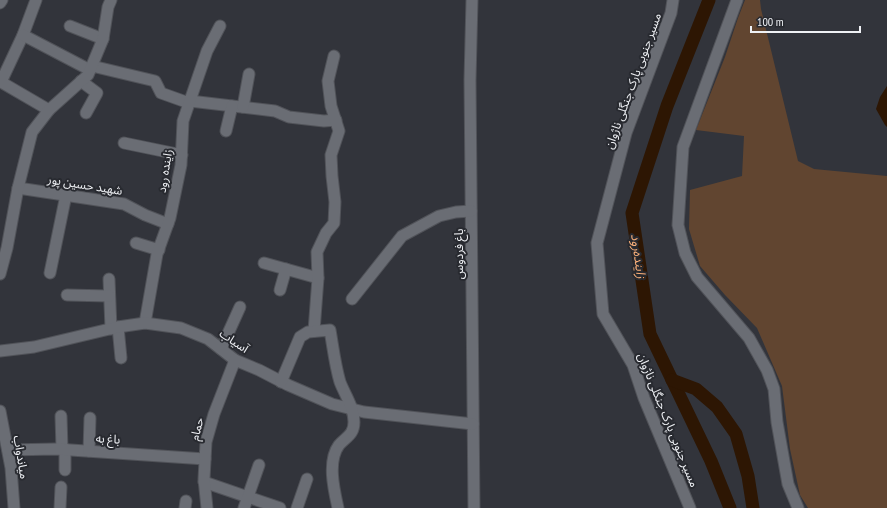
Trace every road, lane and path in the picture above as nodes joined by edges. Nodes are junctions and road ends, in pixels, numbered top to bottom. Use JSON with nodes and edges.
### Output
{"nodes":[{"id":1,"x":2,"y":0,"type":"edge"},
{"id":2,"x":36,"y":0,"type":"edge"},
{"id":3,"x":111,"y":0,"type":"edge"},
{"id":4,"x":472,"y":0,"type":"edge"},
{"id":5,"x":673,"y":0,"type":"edge"},
{"id":6,"x":737,"y":0,"type":"edge"},
{"id":7,"x":0,"y":3,"type":"edge"},
{"id":8,"x":70,"y":26,"type":"dead end"},
{"id":9,"x":220,"y":26,"type":"dead end"},
{"id":10,"x":24,"y":34,"type":"junction"},
{"id":11,"x":103,"y":39,"type":"junction"},
{"id":12,"x":334,"y":56,"type":"dead end"},
{"id":13,"x":91,"y":68,"type":"junction"},
{"id":14,"x":249,"y":74,"type":"dead end"},
{"id":15,"x":81,"y":81,"type":"junction"},
{"id":16,"x":190,"y":102,"type":"junction"},
{"id":17,"x":238,"y":106,"type":"junction"},
{"id":18,"x":49,"y":110,"type":"junction"},
{"id":19,"x":86,"y":113,"type":"dead end"},
{"id":20,"x":336,"y":120,"type":"junction"},
{"id":21,"x":226,"y":131,"type":"dead end"},
{"id":22,"x":124,"y":143,"type":"dead end"},
{"id":23,"x":182,"y":155,"type":"junction"},
{"id":24,"x":18,"y":188,"type":"junction"},
{"id":25,"x":66,"y":195,"type":"junction"},
{"id":26,"x":471,"y":211,"type":"junction"},
{"id":27,"x":168,"y":224,"type":"junction"},
{"id":28,"x":136,"y":243,"type":"dead end"},
{"id":29,"x":159,"y":250,"type":"junction"},
{"id":30,"x":264,"y":263,"type":"dead end"},
{"id":31,"x":286,"y":269,"type":"junction"},
{"id":32,"x":50,"y":273,"type":"dead end"},
{"id":33,"x":0,"y":274,"type":"edge"},
{"id":34,"x":318,"y":278,"type":"junction"},
{"id":35,"x":109,"y":279,"type":"dead end"},
{"id":36,"x":280,"y":290,"type":"dead end"},
{"id":37,"x":67,"y":295,"type":"dead end"},
{"id":38,"x":109,"y":296,"type":"junction"},
{"id":39,"x":352,"y":299,"type":"dead end"},
{"id":40,"x":240,"y":307,"type":"dead end"},
{"id":41,"x":145,"y":323,"type":"junction"},
{"id":42,"x":114,"y":328,"type":"junction"},
{"id":43,"x":314,"y":331,"type":"junction"},
{"id":44,"x":221,"y":349,"type":"junction"},
{"id":45,"x":0,"y":352,"type":"edge"},
{"id":46,"x":121,"y":358,"type":"dead end"},
{"id":47,"x":235,"y":360,"type":"junction"},
{"id":48,"x":281,"y":382,"type":"junction"},
{"id":49,"x":352,"y":409,"type":"junction"},
{"id":50,"x":0,"y":411,"type":"edge"},
{"id":51,"x":61,"y":416,"type":"dead end"},
{"id":52,"x":90,"y":418,"type":"dead end"},
{"id":53,"x":473,"y":424,"type":"junction"},
{"id":54,"x":63,"y":449,"type":"junction"},
{"id":55,"x":8,"y":450,"type":"junction"},
{"id":56,"x":89,"y":451,"type":"junction"},
{"id":57,"x":205,"y":459,"type":"junction"},
{"id":58,"x":259,"y":465,"type":"dead end"},
{"id":59,"x":65,"y":470,"type":"dead end"},
{"id":60,"x":307,"y":479,"type":"dead end"},
{"id":61,"x":204,"y":482,"type":"junction"},
{"id":62,"x":61,"y":487,"type":"dead end"},
{"id":63,"x":247,"y":497,"type":"junction"},
{"id":64,"x":14,"y":508,"type":"edge"},
{"id":65,"x":60,"y":508,"type":"edge"},
{"id":66,"x":207,"y":508,"type":"edge"},
{"id":67,"x":244,"y":508,"type":"edge"},
{"id":68,"x":280,"y":508,"type":"edge"},
{"id":69,"x":297,"y":508,"type":"edge"},
{"id":70,"x":338,"y":508,"type":"edge"},
{"id":71,"x":474,"y":508,"type":"edge"},
{"id":72,"x":690,"y":508,"type":"edge"},
{"id":73,"x":798,"y":508,"type":"edge"}],
"edges":[{"from":1,"to":7,"type":"street"},
{"from":2,"to":10,"type":"street"},
{"from":3,"to":11,"type":"street"},
{"from":4,"to":26,"type":"street","name":"باغ فردوس"},
{"from":5,"to":72,"type":"street","name":"مسیر جنوبی پارک جنگلی ناژوان"},
{"from":6,"to":73,"type":"street"},
{"from":8,"to":11,"type":"street"},
{"from":9,"to":16,"type":"street","name":"زاینده رود"},
{"from":10,"to":13,"type":"street"},
{"from":10,"to":18,"type":"street"},
{"from":11,"to":13,"type":"street"},
{"from":12,"to":20,"type":"street"},
{"from":13,"to":15,"type":"street"},
{"from":13,"to":16,"type":"street"},
{"from":14,"to":17,"type":"street"},
{"from":15,"to":18,"type":"street"},
{"from":15,"to":19,"type":"street"},
{"from":16,"to":17,"type":"street"},
{"from":16,"to":23,"type":"street","name":"زاینده رود"},
{"from":17,"to":20,"type":"street"},
{"from":17,"to":21,"type":"street"},
{"from":18,"to":24,"type":"street"},
{"from":20,"to":34,"type":"street"},
{"from":22,"to":23,"type":"street"},
{"from":23,"to":27,"type":"street","name":"زاینده رود"},
{"from":24,"to":25,"type":"street","name":"شهید حسین پور"},
{"from":24,"to":33,"type":"street"},
{"from":25,"to":27,"type":"street","name":"شهید حسین پور"},
{"from":25,"to":32,"type":"street"},
{"from":26,"to":39,"type":"street"},
{"from":26,"to":53,"type":"street","name":"باغ فردوس"},
{"from":27,"to":29,"type":"street","name":"زاینده رود"},
{"from":28,"to":29,"type":"street"},
{"from":29,"to":41,"type":"street","name":"زاینده رود"},
{"from":30,"to":31,"type":"street"},
{"from":31,"to":34,"type":"street"},
{"from":31,"to":36,"type":"street"},
{"from":34,"to":43,"type":"street"},
{"from":35,"to":38,"type":"street"},
{"from":37,"to":38,"type":"street"},
{"from":38,"to":42,"type":"street"},
{"from":40,"to":44,"type":"street"},
{"from":41,"to":42,"type":"street","name":"آسیاب"},
{"from":41,"to":44,"type":"street","name":"آسیاب"},
{"from":42,"to":45,"type":"street","name":"آسیاب"},
{"from":42,"to":46,"type":"street"},
{"from":43,"to":48,"type":"street"},
{"from":43,"to":49,"type":"street"},
{"from":44,"to":47,"type":"street","name":"آسیاب"},
{"from":47,"to":48,"type":"street","name":"آسیاب"},
{"from":47,"to":57,"type":"street","name":"حمام"},
{"from":48,"to":49,"type":"street","name":"آسیاب"},
{"from":49,"to":53,"type":"street","name":"آسیاب"},
{"from":49,"to":70,"type":"street"},
{"from":50,"to":55,"type":"street","name":"میاندواب"},
{"from":51,"to":54,"type":"street"},
{"from":52,"to":56,"type":"street"},
{"from":53,"to":71,"type":"street","name":"باغ فردوس"},
{"from":54,"to":55,"type":"street","name":"باغ به"},
{"from":54,"to":56,"type":"street","name":"باغ به"},
{"from":54,"to":59,"type":"street"},
{"from":55,"to":64,"type":"street","name":"میاندواب"},
{"from":56,"to":57,"type":"street","name":"باغ به"},
{"from":57,"to":61,"type":"street","name":"حمام"},
{"from":58,"to":63,"type":"street"},
{"from":60,"to":69,"type":"street"},
{"from":61,"to":63,"type":"street"},
{"from":61,"to":66,"type":"street","name":"حمام"},
{"from":62,"to":65,"type":"street"},
{"from":63,"to":67,"type":"street"},
{"from":63,"to":68,"type":"street"}]}
